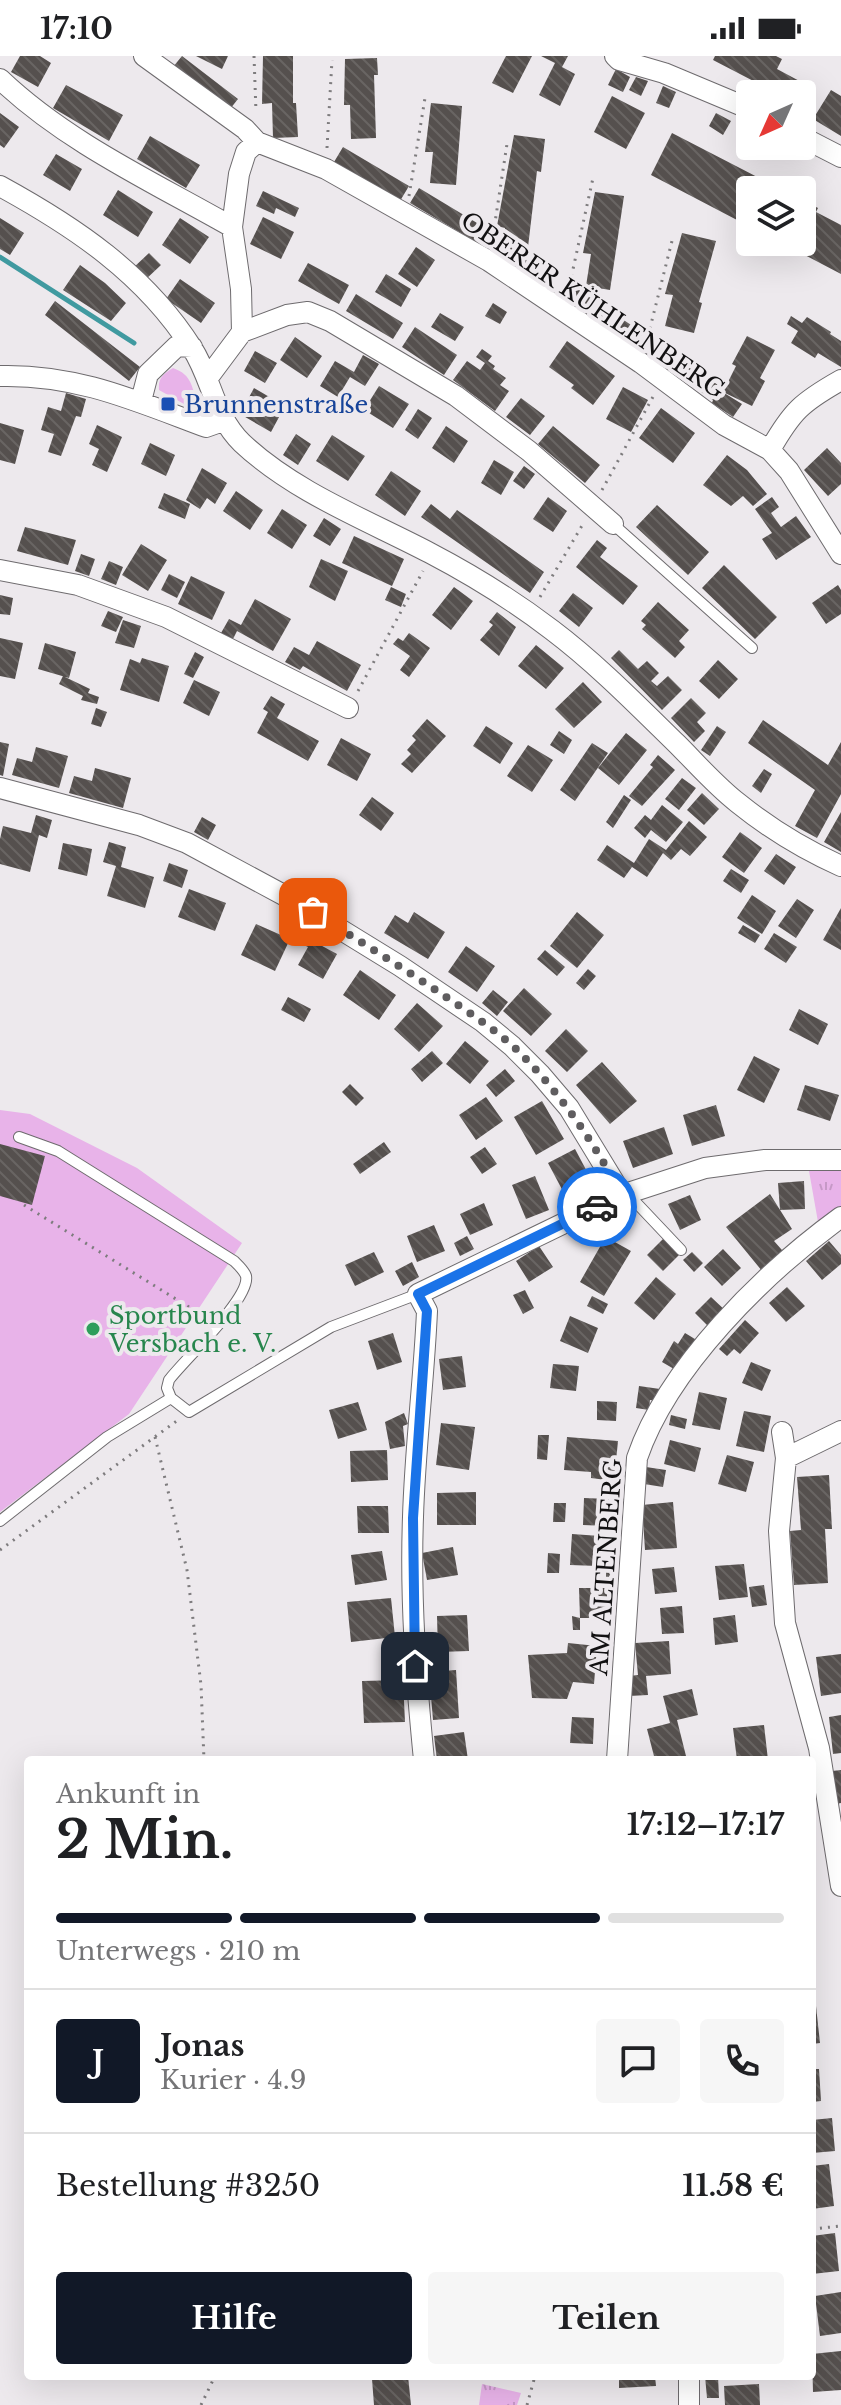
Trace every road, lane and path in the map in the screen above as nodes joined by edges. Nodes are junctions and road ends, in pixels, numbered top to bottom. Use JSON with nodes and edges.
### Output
{"nodes":[{"id":1,"x":144,"y":56,"type":"edge"},
{"id":2,"x":254,"y":56,"type":"edge"},
{"id":3,"x":615,"y":56,"type":"edge"},
{"id":4,"x":332,"y":60,"type":"dead end"},
{"id":5,"x":0,"y":79,"type":"edge"},
{"id":6,"x":425,"y":98,"type":"dead end"},
{"id":7,"x":736,"y":103,"type":"edge"},
{"id":8,"x":257,"y":142,"type":"junction"},
{"id":9,"x":507,"y":144,"type":"dead end"},
{"id":10,"x":816,"y":144,"type":"edge"},
{"id":11,"x":841,"y":157,"type":"edge"},
{"id":12,"x":326,"y":169,"type":"junction"},
{"id":13,"x":593,"y":178,"type":"dead end"},
{"id":14,"x":0,"y":186,"type":"edge"},
{"id":15,"x":405,"y":215,"type":"junction"},
{"id":16,"x":232,"y":227,"type":"junction"},
{"id":17,"x":672,"y":241,"type":"dead end"},
{"id":18,"x":489,"y":261,"type":"junction"},
{"id":19,"x":563,"y":312,"type":"junction"},
{"id":20,"x":242,"y":332,"type":"junction"},
{"id":21,"x":192,"y":347,"type":"junction"},
{"id":22,"x":641,"y":363,"type":"junction"},
{"id":23,"x":1,"y":375,"type":"edge"},
{"id":24,"x":207,"y":379,"type":"junction"},
{"id":25,"x":841,"y":380,"type":"edge"},
{"id":26,"x":141,"y":401,"type":"junction"},
{"id":27,"x":223,"y":421,"type":"junction"},
{"id":28,"x":770,"y":450,"type":"junction"},
{"id":29,"x":613,"y":524,"type":"joint"},
{"id":30,"x":432,"y":553,"type":"junction"},
{"id":31,"x":841,"y":554,"type":"edge"},
{"id":32,"x":0,"y":570,"type":"edge"},
{"id":33,"x":752,"y":648,"type":"dead end"},
{"id":34,"x":348,"y":708,"type":"joint"},
{"id":35,"x":0,"y":788,"type":"edge"},
{"id":36,"x":841,"y":866,"type":"edge"},
{"id":37,"x":19,"y":1137,"type":"dead end"},
{"id":38,"x":841,"y":1160,"type":"edge"},
{"id":39,"x":625,"y":1194,"type":"junction"},
{"id":40,"x":24,"y":1205,"type":"dead end"},
{"id":41,"x":841,"y":1217,"type":"edge"},
{"id":42,"x":681,"y":1250,"type":"dead end"},
{"id":43,"x":418,"y":1294,"type":"junction"},
{"id":44,"x":218,"y":1325,"type":"junction"},
{"id":45,"x":171,"y":1398,"type":"junction"},
{"id":46,"x":189,"y":1412,"type":"junction"},
{"id":47,"x":841,"y":1431,"type":"edge"},
{"id":48,"x":782,"y":1432,"type":"dead end"},
{"id":49,"x":155,"y":1437,"type":"junction"},
{"id":50,"x":786,"y":1458,"type":"junction"},
{"id":51,"x":0,"y":1521,"type":"edge"},
{"id":52,"x":0,"y":1550,"type":"edge"},
{"id":53,"x":204,"y":1756,"type":"edge"},
{"id":54,"x":424,"y":1756,"type":"edge"},
{"id":55,"x":617,"y":1756,"type":"edge"},
{"id":56,"x":841,"y":1886,"type":"edge"},
{"id":57,"x":841,"y":2226,"type":"edge"},
{"id":58,"x":816,"y":2229,"type":"edge"},
{"id":59,"x":213,"y":2380,"type":"edge"},
{"id":60,"x":534,"y":2380,"type":"edge"},
{"id":61,"x":689,"y":2380,"type":"edge"},
{"id":62,"x":201,"y":2405,"type":"edge"},
{"id":63,"x":527,"y":2405,"type":"edge"},
{"id":64,"x":689,"y":2405,"type":"edge"}],
"edges":[{"from":1,"to":8,"type":"street","name":"OBERER KÜHLENBERG"},
{"from":2,"to":8,"type":"path"},
{"from":3,"to":7,"type":"street"},
{"from":4,"to":12,"type":"path"},
{"from":5,"to":16,"type":"street"},
{"from":6,"to":15,"type":"path"},
{"from":8,"to":12,"type":"street","name":"OBERER KÜHLENBERG"},
{"from":8,"to":16,"type":"street"},
{"from":9,"to":18,"type":"path"},
{"from":10,"to":11,"type":"street"},
{"from":12,"to":15,"type":"street","name":"OBERER KÜHLENBERG"},
{"from":13,"to":19,"type":"path"},
{"from":14,"to":21,"type":"street"},
{"from":15,"to":18,"type":"street","name":"OBERER KÜHLENBERG"},
{"from":16,"to":20,"type":"street"},
{"from":17,"to":22,"type":"path"},
{"from":18,"to":19,"type":"street","name":"OBERER KÜHLENBERG"},
{"from":19,"to":22,"type":"street","name":"OBERER KÜHLENBERG"},
{"from":20,"to":24,"type":"street"},
{"from":20,"to":29,"type":"street"},
{"from":21,"to":24,"type":"street"},
{"from":21,"to":26,"type":"street"},
{"from":22,"to":28,"type":"street","name":"OBERER KÜHLENBERG"},
{"from":23,"to":26,"type":"street"},
{"from":24,"to":27,"type":"street"},
{"from":25,"to":28,"type":"street"},
{"from":26,"to":27,"type":"street"},
{"from":27,"to":30,"type":"street"},
{"from":28,"to":31,"type":"street"},
{"from":29,"to":33,"type":"lane"},
{"from":30,"to":34,"type":"path"},
{"from":30,"to":36,"type":"street"},
{"from":32,"to":34,"type":"street"},
{"from":35,"to":39,"type":"street"},
{"from":37,"to":44,"type":"lane"},
{"from":38,"to":39,"type":"street"},
{"from":39,"to":42,"type":"lane"},
{"from":39,"to":43,"type":"street"},
{"from":40,"to":44,"type":"path"},
{"from":41,"to":55,"type":"street","name":"AM ALTENBERG"},
{"from":43,"to":46,"type":"lane"},
{"from":43,"to":54,"type":"street"},
{"from":44,"to":45,"type":"lane"},
{"from":45,"to":46,"type":"lane"},
{"from":45,"to":51,"type":"lane"},
{"from":46,"to":49,"type":"path"},
{"from":47,"to":50,"type":"street"},
{"from":48,"to":50,"type":"street"},
{"from":49,"to":52,"type":"path"},
{"from":49,"to":53,"type":"path"},
{"from":50,"to":56,"type":"street"},
{"from":57,"to":58,"type":"path"},
{"from":59,"to":62,"type":"path"},
{"from":60,"to":63,"type":"path"},
{"from":61,"to":64,"type":"street"}]}
